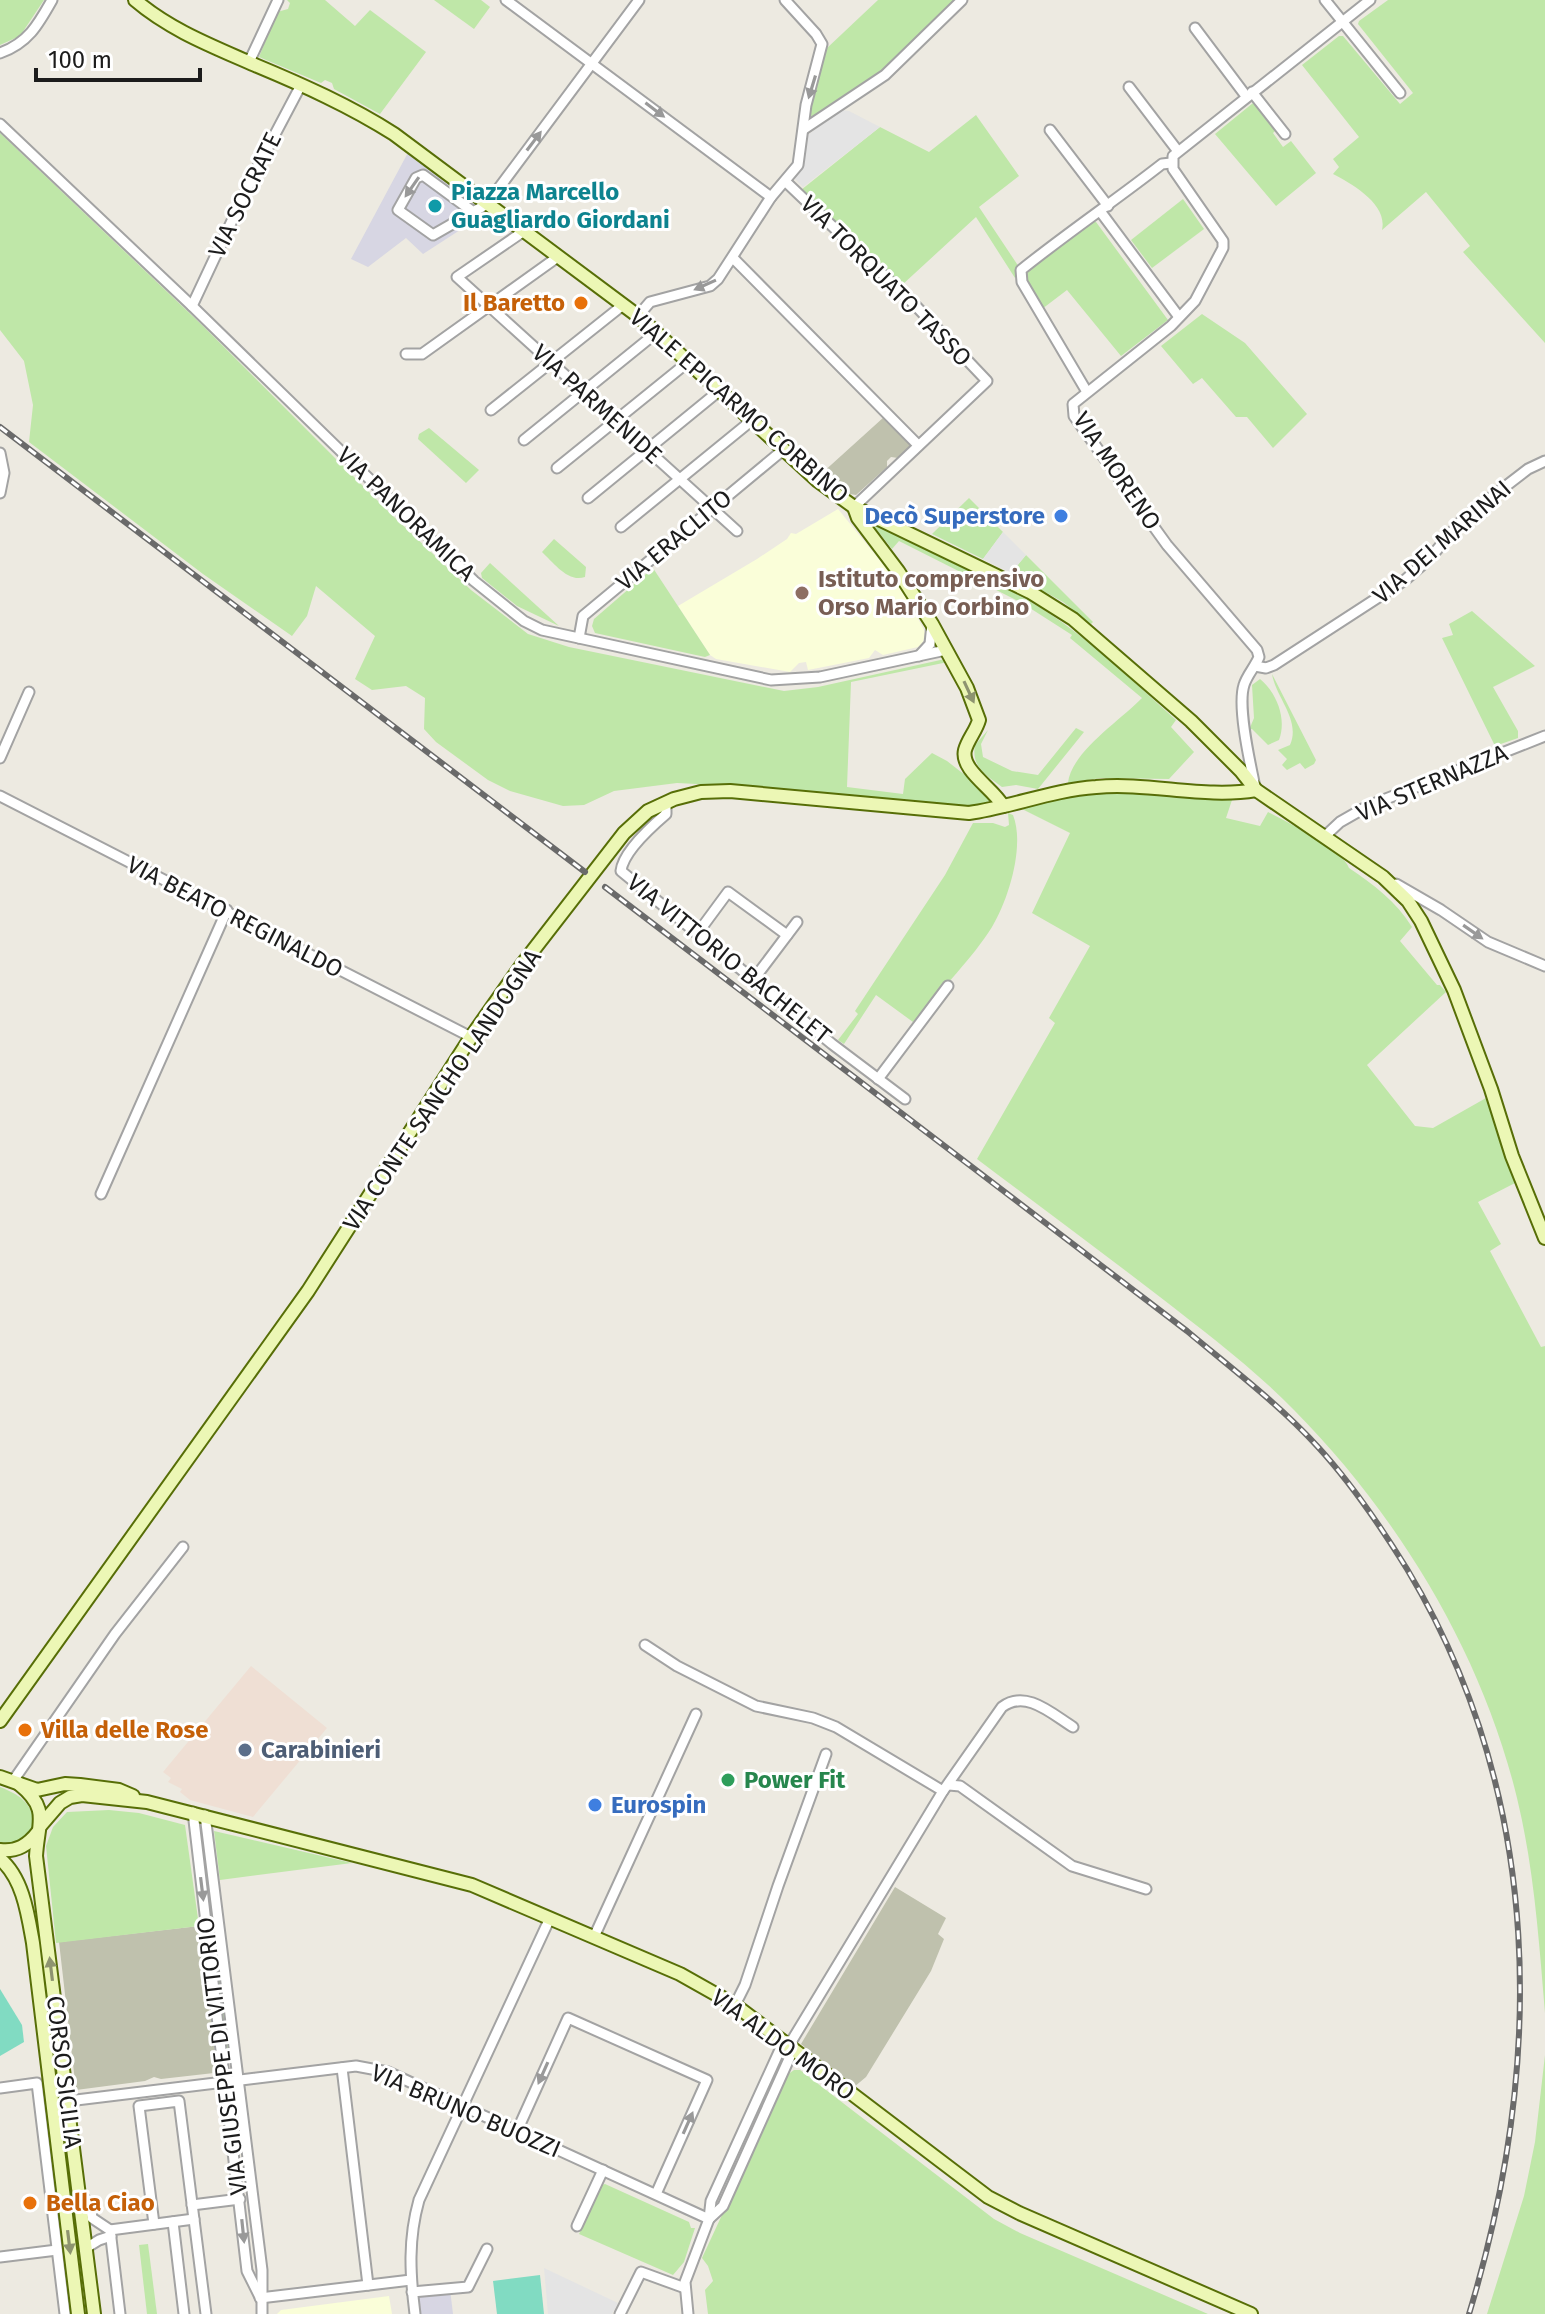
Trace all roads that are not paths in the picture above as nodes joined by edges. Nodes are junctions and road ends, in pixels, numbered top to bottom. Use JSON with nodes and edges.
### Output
{"nodes":[{"id":1,"x":52,"y":0,"type":"edge"},
{"id":2,"x":135,"y":0,"type":"edge"},
{"id":3,"x":278,"y":0,"type":"edge"},
{"id":4,"x":506,"y":0,"type":"edge"},
{"id":5,"x":639,"y":0,"type":"edge"},
{"id":6,"x":785,"y":0,"type":"edge"},
{"id":7,"x":962,"y":0,"type":"edge"},
{"id":8,"x":1325,"y":0,"type":"edge"},
{"id":9,"x":1370,"y":0,"type":"edge"},
{"id":10,"x":1342,"y":22,"type":"junction"},
{"id":11,"x":1195,"y":28,"type":"dead end"},
{"id":12,"x":0,"y":53,"type":"edge"},
{"id":13,"x":249,"y":62,"type":"junction"},
{"id":14,"x":593,"y":64,"type":"junction"},
{"id":15,"x":301,"y":85,"type":"junction"},
{"id":16,"x":1129,"y":87,"type":"dead end"},
{"id":17,"x":1400,"y":93,"type":"dead end"},
{"id":18,"x":1249,"y":94,"type":"junction"},
{"id":19,"x":0,"y":124,"type":"edge"},
{"id":20,"x":804,"y":129,"type":"junction"},
{"id":21,"x":1050,"y":130,"type":"dead end"},
{"id":22,"x":1285,"y":134,"type":"dead end"},
{"id":23,"x":1177,"y":150,"type":"junction"},
{"id":24,"x":1171,"y":163,"type":"junction"},
{"id":25,"x":786,"y":182,"type":"junction"},
{"id":26,"x":771,"y":197,"type":"junction"},
{"id":27,"x":487,"y":204,"type":"junction"},
{"id":28,"x":1104,"y":208,"type":"junction"},
{"id":29,"x":472,"y":211,"type":"junction"},
{"id":30,"x":524,"y":231,"type":"junction"},
{"id":31,"x":559,"y":256,"type":"junction"},
{"id":32,"x":733,"y":258,"type":"junction"},
{"id":33,"x":623,"y":305,"type":"junction"},
{"id":34,"x":192,"y":306,"type":"junction"},
{"id":35,"x":489,"y":307,"type":"junction"},
{"id":36,"x":638,"y":316,"type":"junction"},
{"id":37,"x":1179,"y":317,"type":"junction"},
{"id":38,"x":656,"y":333,"type":"junction"},
{"id":39,"x":406,"y":354,"type":"dead end"},
{"id":40,"x":688,"y":362,"type":"junction"},
{"id":41,"x":551,"y":363,"type":"junction"},
{"id":42,"x":719,"y":391,"type":"junction"},
{"id":43,"x":584,"y":392,"type":"junction"},
{"id":44,"x":1087,"y":392,"type":"junction"},
{"id":45,"x":491,"y":410,"type":"dead end"},
{"id":46,"x":616,"y":421,"type":"junction"},
{"id":47,"x":751,"y":421,"type":"junction"},
{"id":48,"x":524,"y":440,"type":"dead end"},
{"id":49,"x":918,"y":445,"type":"junction"},
{"id":50,"x":648,"y":450,"type":"junction"},
{"id":51,"x":783,"y":450,"type":"junction"},
{"id":52,"x":0,"y":453,"type":"edge"},
{"id":53,"x":1545,"y":461,"type":"edge"},
{"id":54,"x":557,"y":468,"type":"dead end"},
{"id":55,"x":680,"y":479,"type":"junction"},
{"id":56,"x":0,"y":493,"type":"edge"},
{"id":57,"x":588,"y":498,"type":"dead end"},
{"id":58,"x":854,"y":507,"type":"junction"},
{"id":59,"x":712,"y":508,"type":"junction"},
{"id":60,"x":621,"y":527,"type":"dead end"},
{"id":61,"x":737,"y":531,"type":"dead end"},
{"id":62,"x":932,"y":624,"type":"junction"},
{"id":63,"x":579,"y":638,"type":"junction"},
{"id":64,"x":946,"y":650,"type":"junction"},
{"id":65,"x":917,"y":657,"type":"junction"},
{"id":66,"x":1255,"y":666,"type":"junction"},
{"id":67,"x":29,"y":692,"type":"dead end"},
{"id":68,"x":1545,"y":736,"type":"edge"},
{"id":69,"x":0,"y":758,"type":"edge"},
{"id":70,"x":1246,"y":767,"type":"junction"},
{"id":71,"x":1256,"y":790,"type":"junction"},
{"id":72,"x":0,"y":796,"type":"edge"},
{"id":73,"x":666,"y":802,"type":"junction"},
{"id":74,"x":1003,"y":806,"type":"junction"},
{"id":75,"x":1324,"y":837,"type":"junction"},
{"id":76,"x":1383,"y":877,"type":"junction"},
{"id":77,"x":1431,"y":905,"type":"junction"},
{"id":78,"x":227,"y":910,"type":"junction"},
{"id":79,"x":1421,"y":921,"type":"junction"},
{"id":80,"x":797,"y":922,"type":"dead end"},
{"id":81,"x":697,"y":934,"type":"junction"},
{"id":82,"x":787,"y":935,"type":"junction"},
{"id":83,"x":1545,"y":966,"type":"edge"},
{"id":84,"x":754,"y":979,"type":"junction"},
{"id":85,"x":948,"y":986,"type":"dead end"},
{"id":86,"x":471,"y":1037,"type":"junction"},
{"id":87,"x":878,"y":1079,"type":"junction"},
{"id":88,"x":905,"y":1099,"type":"dead end"},
{"id":89,"x":101,"y":1194,"type":"dead end"},
{"id":90,"x":1545,"y":1238,"type":"edge"},
{"id":91,"x":183,"y":1547,"type":"dead end"},
{"id":92,"x":645,"y":1645,"type":"dead end"},
{"id":93,"x":696,"y":1714,"type":"dead end"},
{"id":94,"x":0,"y":1721,"type":"edge"},
{"id":95,"x":1073,"y":1727,"type":"dead end"},
{"id":96,"x":826,"y":1754,"type":"dead end"},
{"id":97,"x":11,"y":1781,"type":"edge"},
{"id":98,"x":946,"y":1788,"type":"junction"},
{"id":99,"x":147,"y":1802,"type":"junction"},
{"id":100,"x":199,"y":1814,"type":"junction"},
{"id":101,"x":41,"y":1827,"type":"junction"},
{"id":102,"x":0,"y":1850,"type":"edge"},
{"id":103,"x":0,"y":1859,"type":"edge"},
{"id":104,"x":1146,"y":1889,"type":"dead end"},
{"id":105,"x":550,"y":1918,"type":"junction"},
{"id":106,"x":594,"y":1937,"type":"junction"},
{"id":107,"x":735,"y":2005,"type":"junction"},
{"id":108,"x":788,"y":2047,"type":"junction"},
{"id":109,"x":342,"y":2068,"type":"junction"},
{"id":110,"x":239,"y":2081,"type":"junction"},
{"id":111,"x":225,"y":2083,"type":"junction"},
{"id":112,"x":0,"y":2088,"type":"edge"},
{"id":113,"x":68,"y":2101,"type":"junction"},
{"id":114,"x":462,"y":2107,"type":"junction"},
{"id":115,"x":43,"y":2131,"type":"junction"},
{"id":116,"x":517,"y":2131,"type":"junction"},
{"id":117,"x":58,"y":2150,"type":"junction"},
{"id":118,"x":603,"y":2170,"type":"junction"},
{"id":119,"x":79,"y":2191,"type":"junction"},
{"id":120,"x":656,"y":2194,"type":"junction"},
{"id":121,"x":64,"y":2199,"type":"junction"},
{"id":122,"x":240,"y":2199,"type":"junction"},
{"id":123,"x":192,"y":2205,"type":"junction"},
{"id":124,"x":53,"y":2217,"type":"junction"},
{"id":125,"x":194,"y":2219,"type":"junction"},
{"id":126,"x":709,"y":2219,"type":"junction"},
{"id":127,"x":173,"y":2222,"type":"junction"},
{"id":128,"x":154,"y":2224,"type":"junction"},
{"id":129,"x":577,"y":2226,"type":"dead end"},
{"id":130,"x":110,"y":2233,"type":"junction"},
{"id":131,"x":86,"y":2248,"type":"junction"},
{"id":132,"x":487,"y":2249,"type":"dead end"},
{"id":133,"x":57,"y":2250,"type":"junction"},
{"id":134,"x":0,"y":2257,"type":"edge"},
{"id":135,"x":60,"y":2271,"type":"junction"},
{"id":136,"x":411,"y":2280,"type":"junction"},
{"id":137,"x":368,"y":2285,"type":"junction"},
{"id":138,"x":75,"y":2287,"type":"junction"},
{"id":139,"x":685,"y":2288,"type":"junction"},
{"id":140,"x":412,"y":2292,"type":"junction"},
{"id":141,"x":260,"y":2298,"type":"junction"},
{"id":142,"x":65,"y":2314,"type":"edge"},
{"id":143,"x":78,"y":2314,"type":"edge"},
{"id":144,"x":94,"y":2314,"type":"edge"},
{"id":145,"x":120,"y":2314,"type":"edge"},
{"id":146,"x":184,"y":2314,"type":"edge"},
{"id":147,"x":206,"y":2314,"type":"edge"},
{"id":148,"x":262,"y":2314,"type":"edge"},
{"id":149,"x":415,"y":2314,"type":"edge"},
{"id":150,"x":620,"y":2314,"type":"edge"},
{"id":151,"x":688,"y":2314,"type":"edge"},
{"id":152,"x":1251,"y":2314,"type":"edge"}],
"edges":[{"from":1,"to":12,"type":"street"},
{"from":2,"to":13,"type":"main road","name":"VIALE EPICARMO CORBINO"},
{"from":3,"to":13,"type":"street"},
{"from":4,"to":14,"type":"street"},
{"from":5,"to":14,"type":"street"},
{"from":6,"to":20,"type":"street","one_way":true},
{"from":7,"to":20,"type":"street"},
{"from":8,"to":10,"type":"street"},
{"from":9,"to":10,"type":"street"},
{"from":10,"to":17,"type":"street"},
{"from":10,"to":18,"type":"street"},
{"from":11,"to":18,"type":"street"},
{"from":13,"to":15,"type":"main road","name":"VIALE EPICARMO CORBINO"},
{"from":14,"to":26,"type":"street","one_way":true},
{"from":27,"to":14,"type":"street","one_way":true},
{"from":15,"to":27,"type":"main road","name":"VIALE EPICARMO CORBINO"},
{"from":15,"to":34,"type":"street","name":"VIA SOCRATE"},
{"from":16,"to":23,"type":"street"},
{"from":18,"to":22,"type":"street"},
{"from":18,"to":23,"type":"street"},
{"from":19,"to":34,"type":"street","name":"VIA PANORAMICA"},
{"from":20,"to":25,"type":"street"},
{"from":21,"to":28,"type":"street"},
{"from":23,"to":24,"type":"street"},
{"from":24,"to":28,"type":"street"},
{"from":24,"to":37,"type":"street","name":"VIA MORENO"},
{"from":25,"to":26,"type":"street"},
{"from":25,"to":49,"type":"street","name":"VIA TORQUATO TASSO"},
{"from":26,"to":32,"type":"street"},
{"from":27,"to":29,"type":"street"},
{"from":27,"to":30,"type":"main road","name":"VIALE EPICARMO CORBINO"},
{"from":28,"to":37,"type":"street"},
{"from":28,"to":44,"type":"street"},
{"from":29,"to":29,"type":"street","one_way":true},
{"from":30,"to":31,"type":"main road","name":"VIALE EPICARMO CORBINO"},
{"from":30,"to":35,"type":"street","name":"VIA PARMENIDE"},
{"from":31,"to":33,"type":"main road","name":"VIALE EPICARMO CORBINO"},
{"from":31,"to":35,"type":"street"},
{"from":32,"to":36,"type":"street","one_way":true},
{"from":32,"to":49,"type":"street"},
{"from":33,"to":36,"type":"main road","name":"VIALE EPICARMO CORBINO"},
{"from":33,"to":41,"type":"street"},
{"from":34,"to":63,"type":"street","name":"VIA PANORAMICA"},
{"from":35,"to":39,"type":"street"},
{"from":35,"to":41,"type":"street","name":"VIA PARMENIDE"},
{"from":36,"to":38,"type":"main road","name":"VIALE EPICARMO CORBINO"},
{"from":37,"to":44,"type":"street","name":"VIA MORENO"},
{"from":38,"to":40,"type":"main road","name":"VIALE EPICARMO CORBINO"},
{"from":38,"to":43,"type":"street"},
{"from":40,"to":42,"type":"main road","name":"VIALE EPICARMO CORBINO"},
{"from":40,"to":46,"type":"street"},
{"from":41,"to":43,"type":"street","name":"VIA PARMENIDE"},
{"from":41,"to":45,"type":"street"},
{"from":42,"to":47,"type":"main road","name":"VIALE EPICARMO CORBINO"},
{"from":42,"to":50,"type":"street"},
{"from":43,"to":46,"type":"street","name":"VIA PARMENIDE"},
{"from":43,"to":48,"type":"street"},
{"from":44,"to":66,"type":"street","name":"VIA MORENO"},
{"from":46,"to":50,"type":"street","name":"VIA PARMENIDE"},
{"from":46,"to":54,"type":"street"},
{"from":47,"to":51,"type":"main road","name":"VIALE EPICARMO CORBINO"},
{"from":47,"to":55,"type":"street"},
{"from":49,"to":58,"type":"street"},
{"from":50,"to":55,"type":"street","name":"VIA PARMENIDE"},
{"from":50,"to":57,"type":"street"},
{"from":51,"to":58,"type":"main road","name":"VIALE EPICARMO CORBINO"},
{"from":51,"to":59,"type":"street","name":"VIA ERACLITO"},
{"from":52,"to":56,"type":"street"},
{"from":53,"to":66,"type":"street","name":"VIA DEI MARINAI"},
{"from":55,"to":59,"type":"street","name":"VIA PARMENIDE"},
{"from":55,"to":60,"type":"street"},
{"from":58,"to":62,"type":"main road"},
{"from":58,"to":70,"type":"main road","name":"VIALE EPICARMO CORBINO"},
{"from":59,"to":61,"type":"street","name":"VIA PARMENIDE"},
{"from":59,"to":63,"type":"street","name":"VIA ERACLITO"},
{"from":62,"to":64,"type":"main road"},
{"from":62,"to":65,"type":"street"},
{"from":63,"to":65,"type":"street","name":"VIA PANORAMICA"},
{"from":64,"to":65,"type":"street","name":"VIA PANORAMICA"},
{"from":64,"to":74,"type":"main road","one_way":true},
{"from":66,"to":70,"type":"street"},
{"from":67,"to":69,"type":"street"},
{"from":68,"to":75,"type":"street","name":"VIA STERNAZZA"},
{"from":70,"to":71,"type":"main road","name":"VIALE EPICARMO CORBINO"},
{"from":71,"to":74,"type":"main road","name":"VIA CONTE SANCHO LANDOGNA"},
{"from":71,"to":75,"type":"main road","name":"VIALE EPICARMO CORBINO"},
{"from":72,"to":78,"type":"street","name":"VIA BEATO REGINALDO"},
{"from":73,"to":74,"type":"main road","name":"VIA CONTE SANCHO LANDOGNA"},
{"from":73,"to":81,"type":"street","name":"VIA VITTORIO BACHELET"},
{"from":73,"to":86,"type":"main road","name":"VIA CONTE SANCHO LANDOGNA"},
{"from":75,"to":76,"type":"main road","name":"VIALE EPICARMO CORBINO"},
{"from":76,"to":77,"type":"street"},
{"from":76,"to":79,"type":"main road","name":"VIALE EPICARMO CORBINO"},
{"from":77,"to":79,"type":"street"},
{"from":77,"to":83,"type":"street","one_way":true},
{"from":78,"to":86,"type":"street","name":"VIA BEATO REGINALDO"},
{"from":78,"to":89,"type":"street"},
{"from":79,"to":90,"type":"main road","name":"VIALE EPICARMO CORBINO"},
{"from":80,"to":82,"type":"street"},
{"from":81,"to":82,"type":"street"},
{"from":81,"to":84,"type":"street","name":"VIA VITTORIO BACHELET"},
{"from":82,"to":84,"type":"street"},
{"from":84,"to":87,"type":"street","name":"VIA VITTORIO BACHELET"},
{"from":85,"to":87,"type":"street"},
{"from":86,"to":94,"type":"main road","name":"VIA CONTE SANCHO LANDOGNA"},
{"from":87,"to":88,"type":"street","name":"VIA VITTORIO BACHELET"},
{"from":91,"to":97,"type":"street"},
{"from":92,"to":98,"type":"street"},
{"from":93,"to":106,"type":"street"},
{"from":95,"to":98,"type":"street"},
{"from":96,"to":107,"type":"street"},
{"from":97,"to":99,"type":"main road"},
{"from":97,"to":101,"type":"main road"},
{"from":98,"to":104,"type":"street"},
{"from":98,"to":108,"type":"street"},
{"from":99,"to":100,"type":"main road","name":"VIA ALDO MORO"},
{"from":99,"to":101,"type":"main road"},
{"from":100,"to":105,"type":"main road","name":"VIA ALDO MORO"},
{"from":100,"to":110,"type":"street","name":"VIA GIUSEPPE DI VITTORIO"},
{"from":100,"to":111,"type":"street","name":"VIA GIUSEPPE DI VITTORIO","one_way":true},
{"from":101,"to":102,"type":"main road"},
{"from":113,"to":101,"type":"main road","name":"CORSO SICILIA","one_way":true},
{"from":103,"to":117,"type":"main road","name":"CORSO SICILIA"},
{"from":105,"to":106,"type":"main road","name":"VIA ALDO MORO"},
{"from":105,"to":114,"type":"street"},
{"from":106,"to":107,"type":"main road","name":"VIA ALDO MORO"},
{"from":107,"to":108,"type":"main road","name":"VIA ALDO MORO"},
{"from":108,"to":126,"type":"street"},
{"from":108,"to":152,"type":"main road","name":"VIA ALDO MORO"},
{"from":109,"to":110,"type":"street","name":"VIA BRUNO BUOZZI"},
{"from":109,"to":114,"type":"street","name":"VIA BRUNO BUOZZI"},
{"from":109,"to":137,"type":"street"},
{"from":110,"to":111,"type":"street","name":"VIA BRUNO BUOZZI"},
{"from":110,"to":141,"type":"street","name":"VIA GIUSEPPE DI VITTORIO"},
{"from":111,"to":113,"type":"street","name":"VIA BRUNO BUOZZI"},
{"from":111,"to":122,"type":"street","name":"VIA GIUSEPPE DI VITTORIO"},
{"from":112,"to":115,"type":"street"},
{"from":113,"to":119,"type":"main road","name":"CORSO SICILIA"},
{"from":114,"to":116,"type":"street","name":"VIA BRUNO BUOZZI"},
{"from":114,"to":136,"type":"street"},
{"from":115,"to":117,"type":"street"},
{"from":115,"to":124,"type":"street"},
{"from":116,"to":118,"type":"street","name":"VIA BRUNO BUOZZI"},
{"from":120,"to":116,"type":"street","one_way":true},
{"from":117,"to":121,"type":"main road","name":"CORSO SICILIA"},
{"from":118,"to":120,"type":"street","name":"VIA BRUNO BUOZZI"},
{"from":118,"to":129,"type":"street"},
{"from":119,"to":130,"type":"street"},
{"from":119,"to":131,"type":"main road","name":"CORSO SICILIA"},
{"from":120,"to":126,"type":"street","name":"VIA BRUNO BUOZZI"},
{"from":121,"to":124,"type":"street"},
{"from":121,"to":138,"type":"main road","name":"CORSO SICILIA","one_way":true},
{"from":122,"to":123,"type":"street"},
{"from":122,"to":141,"type":"street","name":"VIA GIUSEPPE DI VITTORIO","one_way":true},
{"from":123,"to":125,"type":"street"},
{"from":123,"to":128,"type":"street"},
{"from":124,"to":133,"type":"street"},
{"from":125,"to":127,"type":"street"},
{"from":125,"to":147,"type":"street"},
{"from":126,"to":139,"type":"street"},
{"from":127,"to":128,"type":"street"},
{"from":127,"to":146,"type":"street"},
{"from":128,"to":130,"type":"street"},
{"from":130,"to":131,"type":"street"},
{"from":130,"to":145,"type":"street"},
{"from":131,"to":144,"type":"main road","name":"CORSO SICILIA"},
{"from":132,"to":140,"type":"street"},
{"from":133,"to":134,"type":"street"},
{"from":133,"to":135,"type":"street"},
{"from":135,"to":138,"type":"street"},
{"from":135,"to":142,"type":"street"},
{"from":136,"to":137,"type":"street"},
{"from":136,"to":140,"type":"street"},
{"from":137,"to":141,"type":"street"},
{"from":138,"to":143,"type":"main road","name":"CORSO SICILIA"},
{"from":139,"to":150,"type":"street"},
{"from":139,"to":151,"type":"street"},
{"from":140,"to":149,"type":"street"},
{"from":141,"to":148,"type":"street","name":"VIA GIUSEPPE DI VITTORIO"}]}
